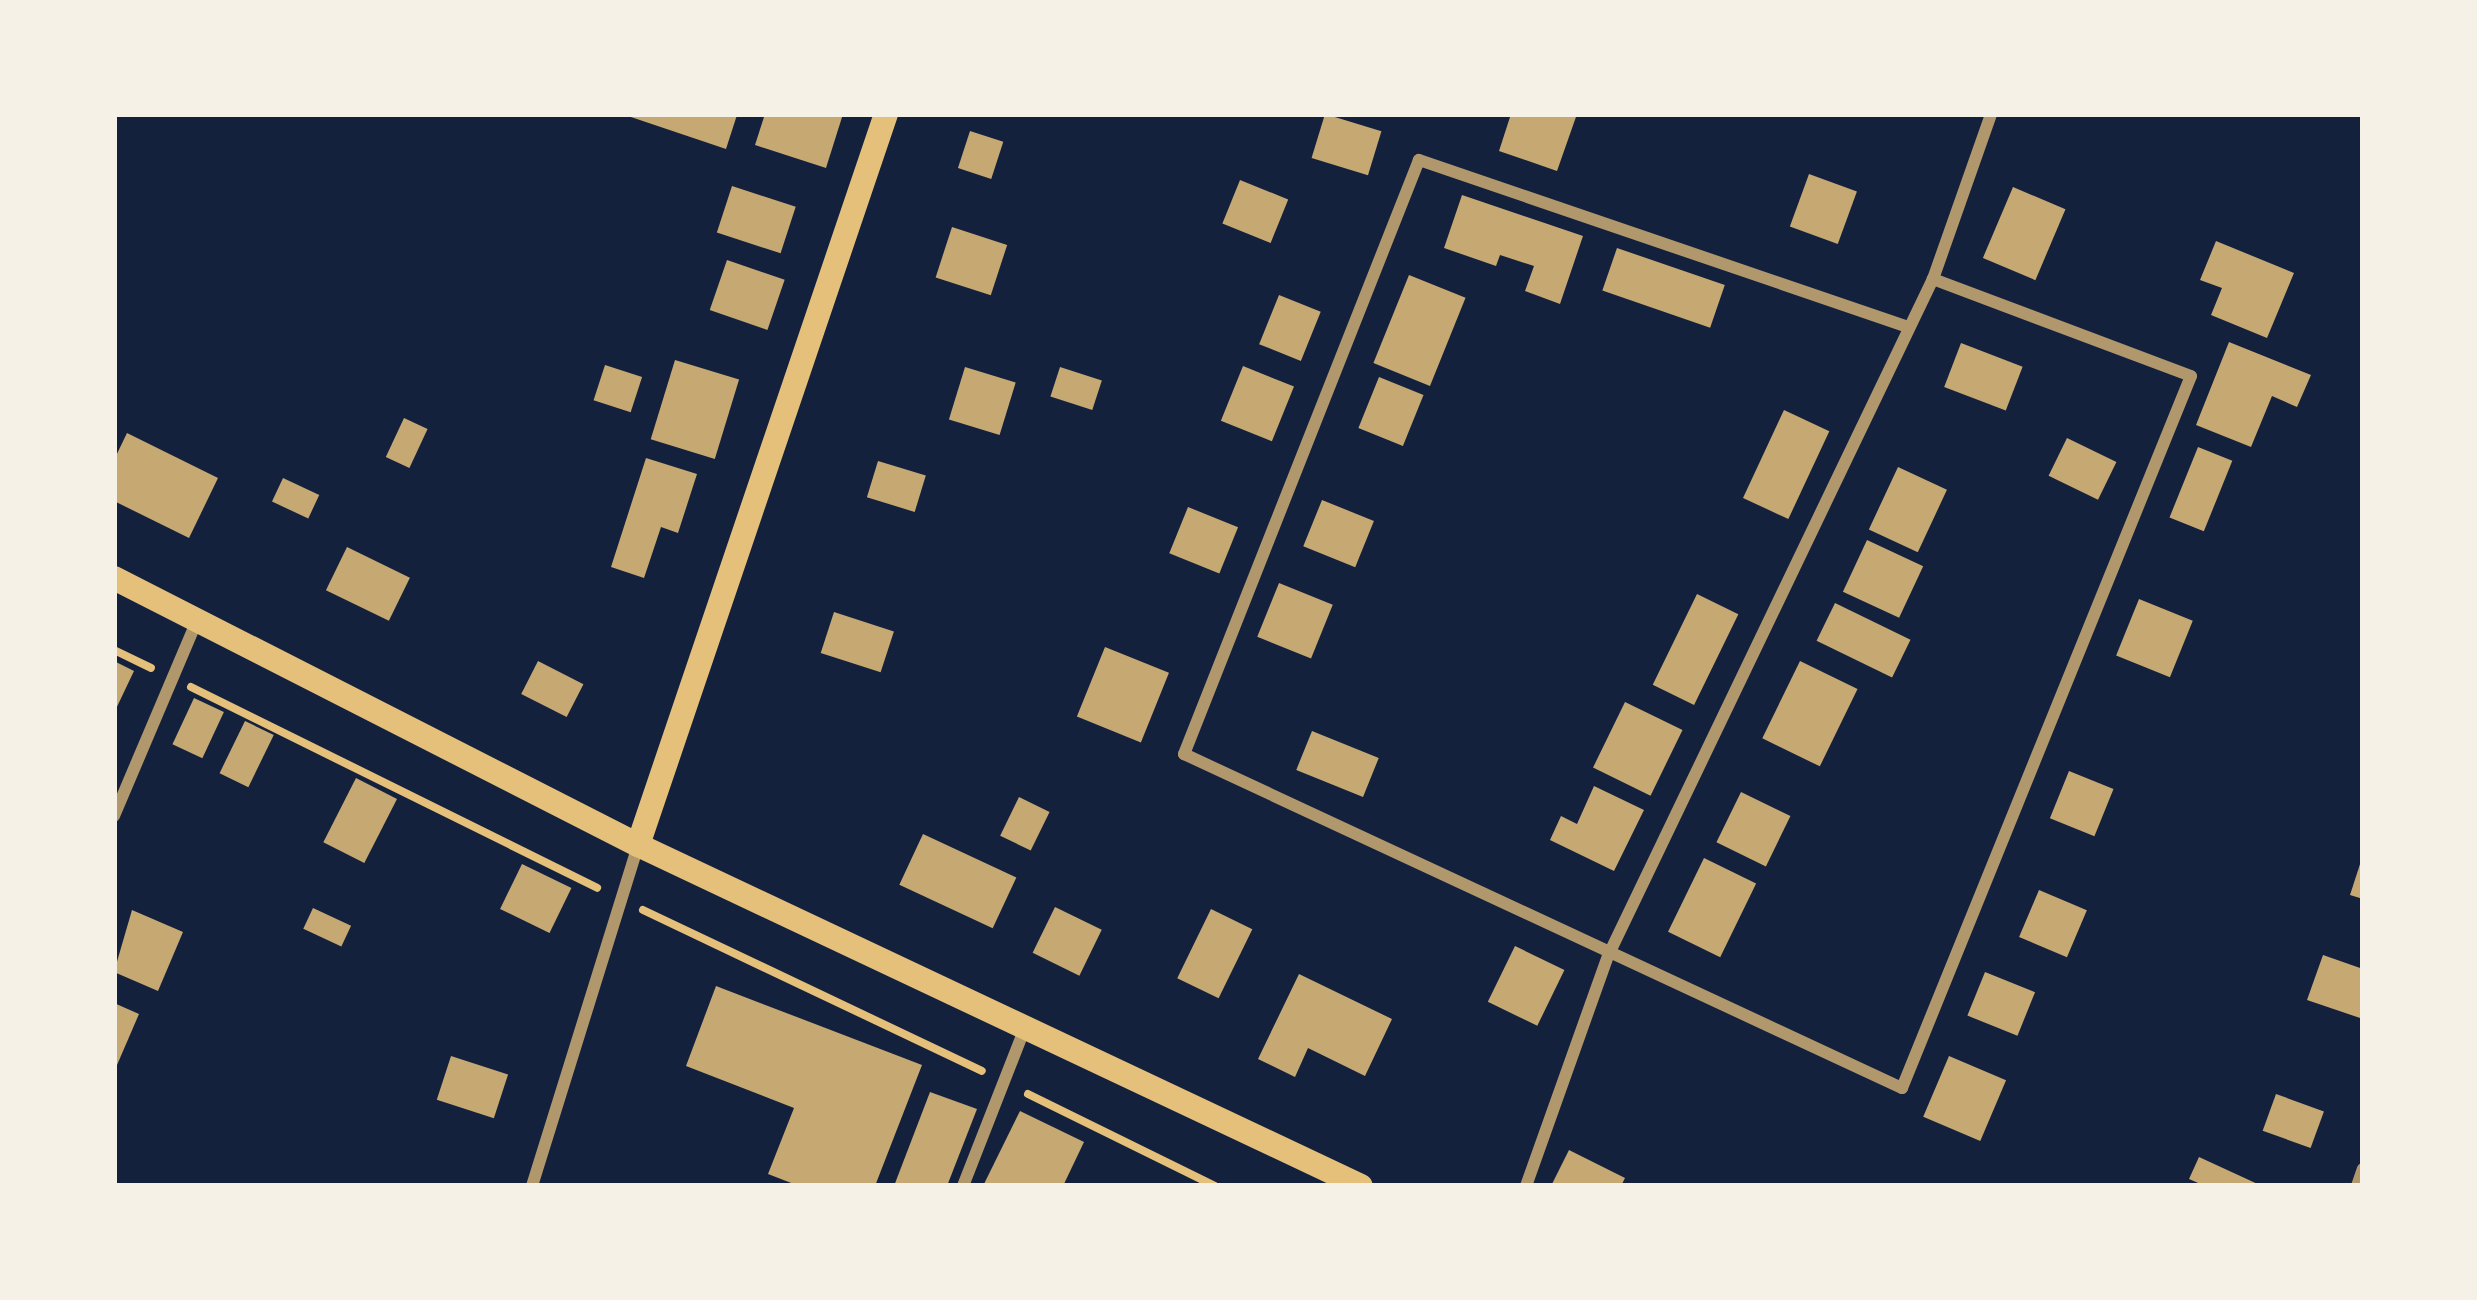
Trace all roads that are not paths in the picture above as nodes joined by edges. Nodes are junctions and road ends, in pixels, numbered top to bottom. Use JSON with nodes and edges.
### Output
{"nodes":[{"id":1,"x":886,"y":114,"type":"edge"},
{"id":2,"x":1991,"y":114,"type":"edge"},
{"id":3,"x":1933,"y":279,"type":"junction"},
{"id":4,"x":1908,"y":327,"type":"junction"},
{"id":5,"x":114,"y":578,"type":"edge"},
{"id":6,"x":199,"y":618,"type":"junction"},
{"id":7,"x":114,"y":815,"type":"edge"},
{"id":8,"x":638,"y":845,"type":"junction"},
{"id":9,"x":1608,"y":956,"type":"junction"},
{"id":10,"x":1026,"y":1023,"type":"junction"},
{"id":11,"x":2363,"y":1169,"type":"edge"},
{"id":12,"x":532,"y":1186,"type":"edge"},
{"id":13,"x":963,"y":1186,"type":"edge"},
{"id":14,"x":1361,"y":1186,"type":"edge"},
{"id":15,"x":1526,"y":1186,"type":"edge"},
{"id":16,"x":2356,"y":1186,"type":"edge"}],
"edges":[{"from":1,"to":8,"type":"main road"},
{"from":2,"to":3,"type":"street"},
{"from":3,"to":4,"type":"street"},
{"from":3,"to":9,"type":"street"},
{"from":4,"to":9,"type":"street"},
{"from":4,"to":9,"type":"street"},
{"from":5,"to":6,"type":"main road"},
{"from":6,"to":7,"type":"street"},
{"from":6,"to":8,"type":"main road"},
{"from":8,"to":10,"type":"main road"},
{"from":8,"to":12,"type":"street"},
{"from":9,"to":15,"type":"street"},
{"from":10,"to":13,"type":"street"},
{"from":10,"to":14,"type":"main road"},
{"from":11,"to":16,"type":"street"}]}
